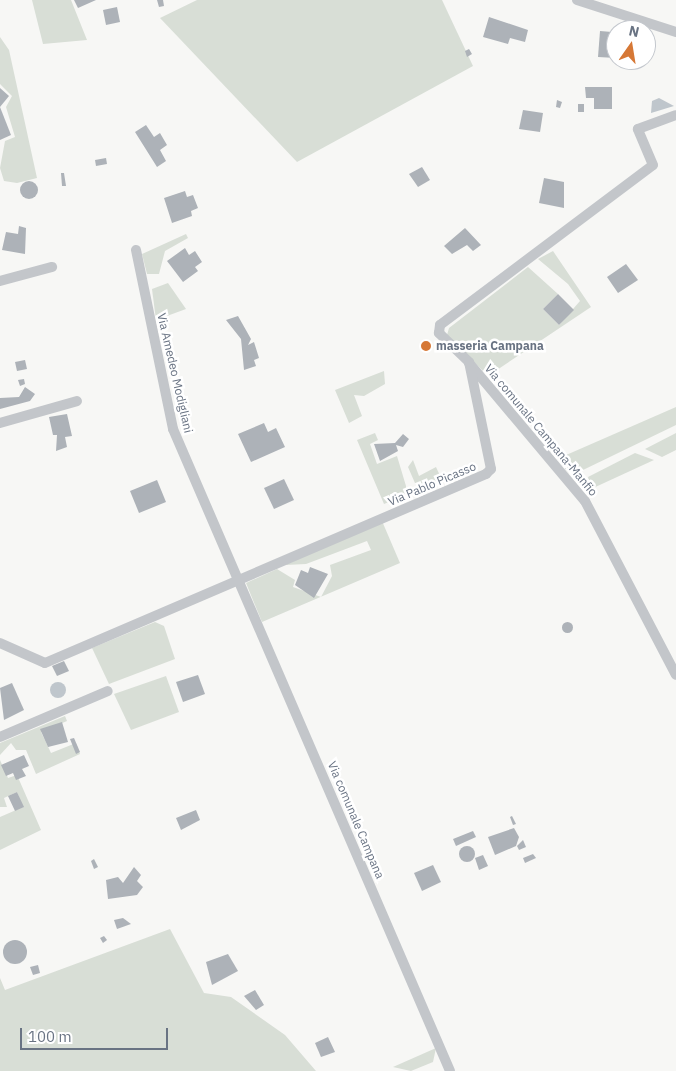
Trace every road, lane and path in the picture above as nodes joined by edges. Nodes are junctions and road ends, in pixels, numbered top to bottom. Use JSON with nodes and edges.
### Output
{"nodes":[{"id":1,"x":577,"y":0,"type":"edge"},
{"id":2,"x":676,"y":32,"type":"edge"},
{"id":3,"x":676,"y":115,"type":"edge"},
{"id":4,"x":136,"y":250,"type":"dead end"},
{"id":5,"x":52,"y":268,"type":"dead end"},
{"id":6,"x":0,"y":280,"type":"edge"},
{"id":7,"x":469,"y":362,"type":"junction"},
{"id":8,"x":77,"y":401,"type":"dead end"},
{"id":9,"x":0,"y":423,"type":"edge"},
{"id":10,"x":238,"y":580,"type":"junction"},
{"id":11,"x":0,"y":643,"type":"edge"},
{"id":12,"x":676,"y":675,"type":"edge"},
{"id":13,"x":108,"y":691,"type":"dead end"},
{"id":14,"x":0,"y":737,"type":"edge"},
{"id":15,"x":450,"y":1071,"type":"edge"}],
"edges":[{"from":1,"to":2,"type":"street"},
{"from":3,"to":7,"type":"street"},
{"from":4,"to":10,"type":"street","name":"Via Amedeo Modigliani"},
{"from":5,"to":6,"type":"street"},
{"from":7,"to":10,"type":"street","name":"Via Pablo Picasso"},
{"from":7,"to":12,"type":"street","name":"Via comunale Campana-Manfio"},
{"from":8,"to":9,"type":"street"},
{"from":10,"to":11,"type":"street","name":"Via Pablo Picasso"},
{"from":10,"to":15,"type":"street","name":"Via comunale Campana"},
{"from":13,"to":14,"type":"street"}]}
